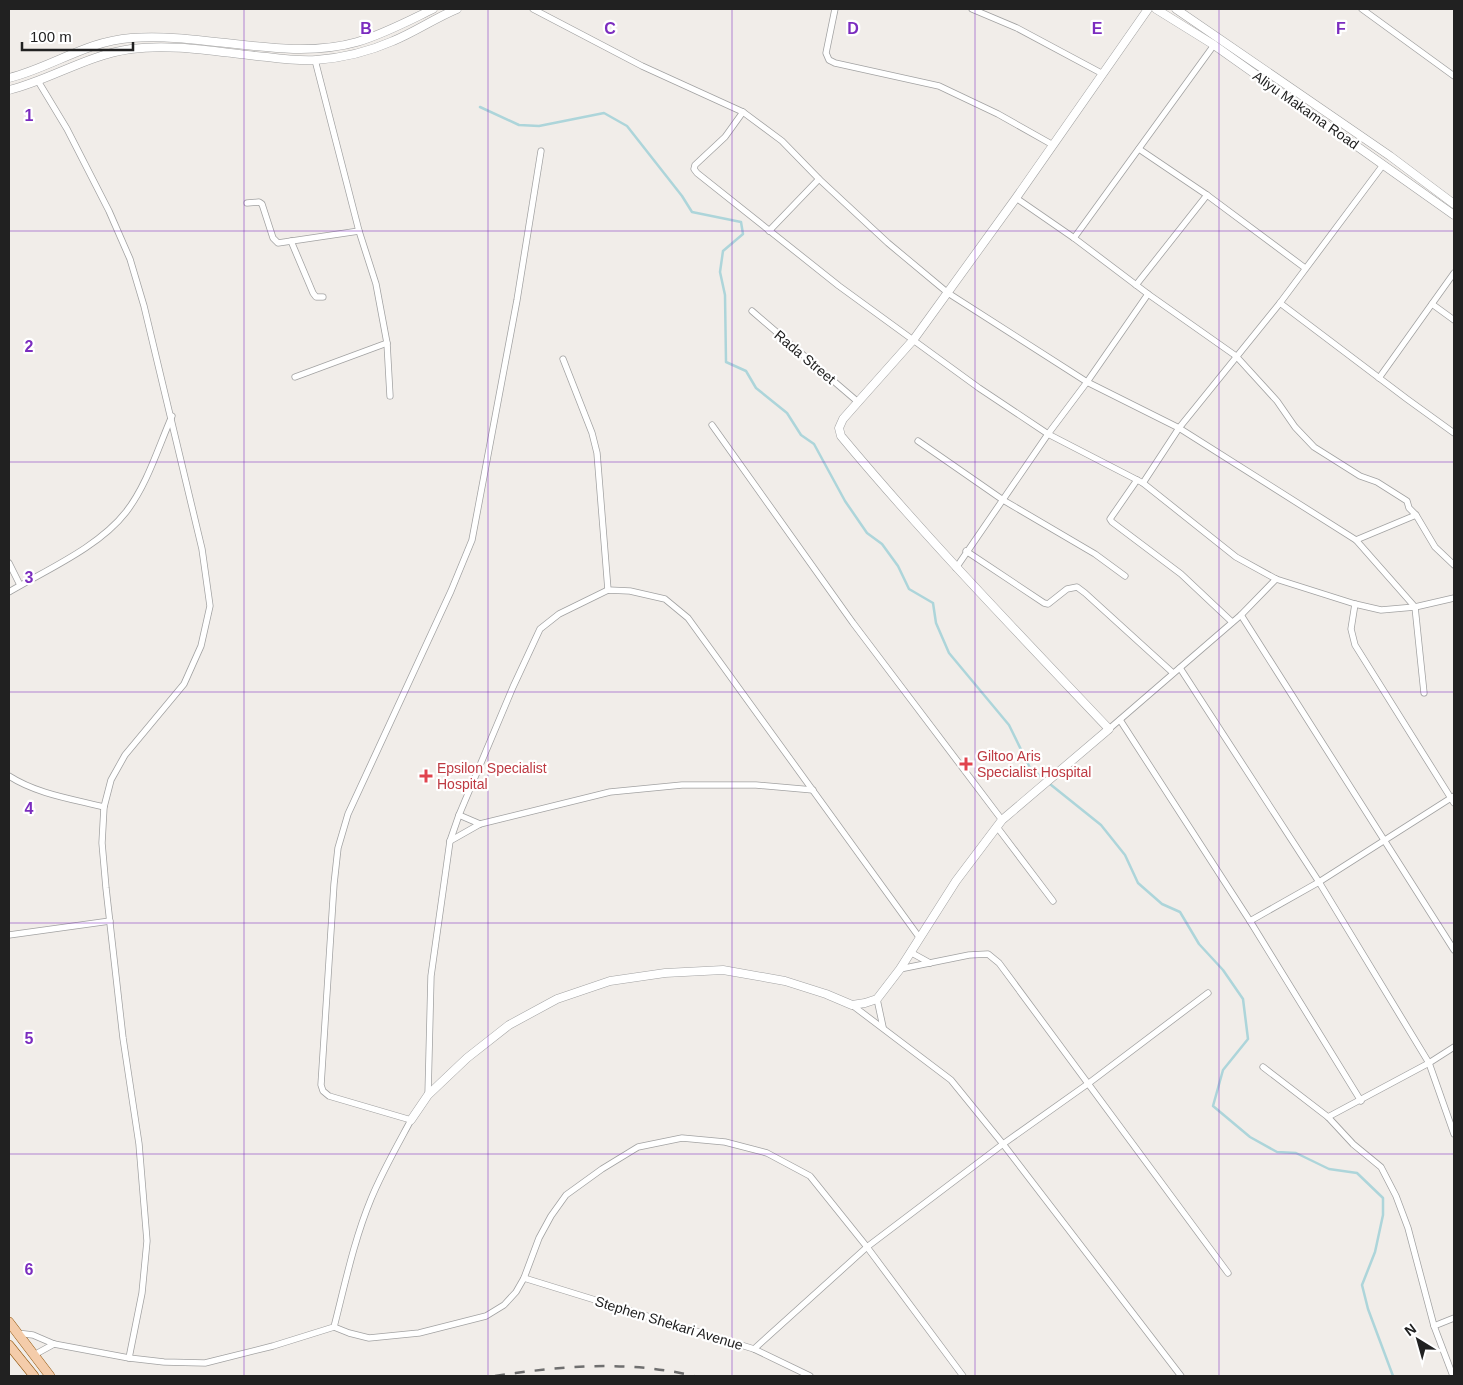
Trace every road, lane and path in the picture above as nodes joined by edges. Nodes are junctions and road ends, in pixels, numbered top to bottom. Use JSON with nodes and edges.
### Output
{"nodes":[{"id":1,"x":433,"y":9,"type":"edge"},
{"id":2,"x":534,"y":9,"type":"edge"},
{"id":3,"x":835,"y":9,"type":"edge"},
{"id":4,"x":972,"y":9,"type":"edge"},
{"id":5,"x":1148,"y":9,"type":"edge"},
{"id":6,"x":1156,"y":9,"type":"edge"},
{"id":7,"x":1176,"y":9,"type":"edge"},
{"id":8,"x":1365,"y":9,"type":"edge"},
{"id":9,"x":455,"y":10,"type":"edge"},
{"id":10,"x":207,"y":40,"type":"junction"},
{"id":11,"x":1214,"y":45,"type":"junction"},
{"id":12,"x":205,"y":51,"type":"junction"},
{"id":13,"x":315,"y":60,"type":"junction"},
{"id":14,"x":1103,"y":74,"type":"junction"},
{"id":15,"x":1454,"y":76,"type":"edge"},
{"id":16,"x":9,"y":78,"type":"edge"},
{"id":17,"x":38,"y":81,"type":"junction"},
{"id":18,"x":9,"y":90,"type":"edge"},
{"id":19,"x":1299,"y":92,"type":"junction"},
{"id":20,"x":1292,"y":100,"type":"junction"},
{"id":21,"x":743,"y":112,"type":"junction"},
{"id":22,"x":1053,"y":144,"type":"junction"},
{"id":23,"x":1139,"y":149,"type":"junction"},
{"id":24,"x":540,"y":152,"type":"dead end"},
{"id":25,"x":1383,"y":165,"type":"junction"},
{"id":26,"x":819,"y":179,"type":"junction"},
{"id":27,"x":1206,"y":195,"type":"junction"},
{"id":28,"x":1016,"y":198,"type":"junction"},
{"id":29,"x":247,"y":203,"type":"dead end"},
{"id":30,"x":1454,"y":204,"type":"edge"},
{"id":31,"x":1454,"y":216,"type":"edge"},
{"id":32,"x":359,"y":231,"type":"junction"},
{"id":33,"x":769,"y":231,"type":"junction"},
{"id":34,"x":1074,"y":238,"type":"junction"},
{"id":35,"x":291,"y":242,"type":"junction"},
{"id":36,"x":1306,"y":268,"type":"junction"},
{"id":37,"x":1454,"y":273,"type":"edge"},
{"id":38,"x":1136,"y":285,"type":"junction"},
{"id":39,"x":948,"y":293,"type":"junction"},
{"id":40,"x":1148,"y":294,"type":"junction"},
{"id":41,"x":323,"y":297,"type":"dead end"},
{"id":42,"x":1280,"y":303,"type":"junction"},
{"id":43,"x":1432,"y":304,"type":"junction"},
{"id":44,"x":752,"y":311,"type":"dead end"},
{"id":45,"x":1454,"y":320,"type":"edge"},
{"id":46,"x":914,"y":339,"type":"junction"},
{"id":47,"x":388,"y":343,"type":"junction"},
{"id":48,"x":1236,"y":356,"type":"junction"},
{"id":49,"x":563,"y":359,"type":"dead end"},
{"id":50,"x":295,"y":377,"type":"dead end"},
{"id":51,"x":1379,"y":378,"type":"junction"},
{"id":52,"x":1087,"y":382,"type":"junction"},
{"id":53,"x":390,"y":396,"type":"dead end"},
{"id":54,"x":858,"y":402,"type":"junction"},
{"id":55,"x":172,"y":416,"type":"junction"},
{"id":56,"x":712,"y":425,"type":"dead end"},
{"id":57,"x":1179,"y":428,"type":"junction"},
{"id":58,"x":1454,"y":433,"type":"edge"},
{"id":59,"x":1048,"y":434,"type":"junction"},
{"id":60,"x":918,"y":441,"type":"dead end"},
{"id":61,"x":1137,"y":480,"type":"junction"},
{"id":62,"x":1143,"y":483,"type":"junction"},
{"id":63,"x":1003,"y":500,"type":"junction"},
{"id":64,"x":1416,"y":515,"type":"junction"},
{"id":65,"x":1356,"y":540,"type":"junction"},
{"id":66,"x":966,"y":551,"type":"junction"},
{"id":67,"x":9,"y":563,"type":"edge"},
{"id":68,"x":1454,"y":565,"type":"edge"},
{"id":69,"x":956,"y":568,"type":"junction"},
{"id":70,"x":1125,"y":576,"type":"dead end"},
{"id":71,"x":1276,"y":579,"type":"junction"},
{"id":72,"x":20,"y":585,"type":"junction"},
{"id":73,"x":608,"y":590,"type":"junction"},
{"id":74,"x":9,"y":592,"type":"edge"},
{"id":75,"x":1454,"y":598,"type":"edge"},
{"id":76,"x":1355,"y":604,"type":"junction"},
{"id":77,"x":1414,"y":607,"type":"junction"},
{"id":78,"x":1241,"y":615,"type":"junction"},
{"id":79,"x":1232,"y":622,"type":"junction"},
{"id":80,"x":1180,"y":668,"type":"junction"},
{"id":81,"x":1174,"y":673,"type":"junction"},
{"id":82,"x":1424,"y":693,"type":"dead end"},
{"id":83,"x":1120,"y":720,"type":"junction"},
{"id":84,"x":1109,"y":729,"type":"junction"},
{"id":85,"x":9,"y":776,"type":"edge"},
{"id":86,"x":813,"y":790,"type":"junction"},
{"id":87,"x":1453,"y":799,"type":"edge"},
{"id":88,"x":104,"y":807,"type":"junction"},
{"id":89,"x":458,"y":815,"type":"junction"},
{"id":90,"x":999,"y":823,"type":"junction"},
{"id":91,"x":480,"y":824,"type":"junction"},
{"id":92,"x":450,"y":840,"type":"junction"},
{"id":93,"x":1385,"y":840,"type":"junction"},
{"id":94,"x":1319,"y":882,"type":"junction"},
{"id":95,"x":1054,"y":901,"type":"dead end"},
{"id":96,"x":110,"y":920,"type":"junction"},
{"id":97,"x":1250,"y":921,"type":"junction"},
{"id":98,"x":9,"y":935,"type":"edge"},
{"id":99,"x":919,"y":936,"type":"junction"},
{"id":100,"x":1454,"y":950,"type":"edge"},
{"id":101,"x":910,"y":952,"type":"junction"},
{"id":102,"x":930,"y":963,"type":"junction"},
{"id":103,"x":900,"y":969,"type":"junction"},
{"id":104,"x":1208,"y":992,"type":"dead end"},
{"id":105,"x":877,"y":999,"type":"junction"},
{"id":106,"x":852,"y":1005,"type":"junction"},
{"id":107,"x":883,"y":1027,"type":"junction"},
{"id":108,"x":1454,"y":1047,"type":"edge"},
{"id":109,"x":1429,"y":1063,"type":"junction"},
{"id":110,"x":1263,"y":1067,"type":"dead end"},
{"id":111,"x":1089,"y":1083,"type":"junction"},
{"id":112,"x":428,"y":1095,"type":"junction"},
{"id":113,"x":1361,"y":1101,"type":"junction"},
{"id":114,"x":1328,"y":1117,"type":"junction"},
{"id":115,"x":411,"y":1120,"type":"junction"},
{"id":116,"x":1454,"y":1134,"type":"edge"},
{"id":117,"x":1003,"y":1144,"type":"junction"},
{"id":118,"x":867,"y":1247,"type":"junction"},
{"id":119,"x":1228,"y":1273,"type":"dead end"},
{"id":120,"x":524,"y":1278,"type":"junction"},
{"id":121,"x":1454,"y":1318,"type":"edge"},
{"id":122,"x":9,"y":1322,"type":"edge"},
{"id":123,"x":1434,"y":1326,"type":"junction"},
{"id":124,"x":334,"y":1327,"type":"junction"},
{"id":125,"x":17,"y":1333,"type":"junction"},
{"id":126,"x":54,"y":1344,"type":"junction"},
{"id":127,"x":9,"y":1345,"type":"edge"},
{"id":128,"x":754,"y":1349,"type":"junction"},
{"id":129,"x":34,"y":1355,"type":"junction"},
{"id":130,"x":129,"y":1358,"type":"junction"},
{"id":131,"x":34,"y":1376,"type":"edge"},
{"id":132,"x":50,"y":1376,"type":"edge"},
{"id":133,"x":810,"y":1376,"type":"edge"},
{"id":134,"x":963,"y":1376,"type":"edge"},
{"id":135,"x":1181,"y":1376,"type":"edge"},
{"id":136,"x":1453,"y":1376,"type":"edge"}],
"edges":[{"from":1,"to":10,"type":"street"},
{"from":2,"to":21,"type":"street"},
{"from":3,"to":22,"type":"street"},
{"from":4,"to":14,"type":"street"},
{"from":5,"to":14,"type":"street"},
{"from":6,"to":11,"type":"street","name":"Aliyu Makama Road"},
{"from":7,"to":19,"type":"street","name":"Aliyu Makama Road"},
{"from":8,"to":15,"type":"street"},
{"from":9,"to":13,"type":"street"},
{"from":10,"to":12,"type":"street"},
{"from":10,"to":16,"type":"street"},
{"from":11,"to":20,"type":"street","name":"Aliyu Makama Road"},
{"from":11,"to":23,"type":"street"},
{"from":12,"to":13,"type":"street"},
{"from":12,"to":17,"type":"street"},
{"from":13,"to":32,"type":"street"},
{"from":14,"to":22,"type":"street"},
{"from":17,"to":18,"type":"street"},
{"from":17,"to":55,"type":"street"},
{"from":19,"to":20,"type":"street"},
{"from":19,"to":30,"type":"street","name":"Aliyu Makama Road"},
{"from":20,"to":25,"type":"street","name":"Aliyu Makama Road"},
{"from":21,"to":26,"type":"street"},
{"from":21,"to":33,"type":"street"},
{"from":22,"to":28,"type":"street"},
{"from":23,"to":27,"type":"street"},
{"from":23,"to":34,"type":"street"},
{"from":24,"to":115,"type":"street"},
{"from":25,"to":31,"type":"street","name":"Aliyu Makama Road"},
{"from":25,"to":36,"type":"street"},
{"from":26,"to":33,"type":"street"},
{"from":26,"to":39,"type":"street"},
{"from":27,"to":36,"type":"street"},
{"from":27,"to":38,"type":"street"},
{"from":28,"to":34,"type":"street"},
{"from":28,"to":39,"type":"street"},
{"from":29,"to":35,"type":"street"},
{"from":32,"to":35,"type":"street"},
{"from":32,"to":47,"type":"street"},
{"from":33,"to":46,"type":"street"},
{"from":34,"to":38,"type":"street"},
{"from":35,"to":41,"type":"street"},
{"from":36,"to":42,"type":"street"},
{"from":37,"to":43,"type":"street"},
{"from":38,"to":40,"type":"street"},
{"from":39,"to":46,"type":"street"},
{"from":39,"to":52,"type":"street"},
{"from":40,"to":48,"type":"street"},
{"from":40,"to":52,"type":"street"},
{"from":42,"to":48,"type":"street"},
{"from":42,"to":51,"type":"street"},
{"from":43,"to":45,"type":"street"},
{"from":43,"to":51,"type":"street"},
{"from":44,"to":54,"type":"street","name":"Rada Street"},
{"from":46,"to":54,"type":"street"},
{"from":46,"to":59,"type":"street"},
{"from":47,"to":50,"type":"street"},
{"from":47,"to":53,"type":"street"},
{"from":48,"to":57,"type":"street"},
{"from":48,"to":64,"type":"street"},
{"from":49,"to":73,"type":"street"},
{"from":51,"to":58,"type":"street"},
{"from":52,"to":57,"type":"street"},
{"from":52,"to":59,"type":"street"},
{"from":54,"to":69,"type":"street"},
{"from":55,"to":72,"type":"street"},
{"from":55,"to":88,"type":"street"},
{"from":56,"to":90,"type":"street"},
{"from":57,"to":62,"type":"street"},
{"from":57,"to":65,"type":"street"},
{"from":59,"to":61,"type":"street"},
{"from":59,"to":63,"type":"street"},
{"from":60,"to":63,"type":"street"},
{"from":61,"to":62,"type":"street"},
{"from":61,"to":79,"type":"street"},
{"from":62,"to":71,"type":"street"},
{"from":63,"to":66,"type":"street"},
{"from":63,"to":70,"type":"street"},
{"from":64,"to":65,"type":"street"},
{"from":64,"to":68,"type":"street"},
{"from":65,"to":77,"type":"street"},
{"from":66,"to":69,"type":"street"},
{"from":66,"to":81,"type":"street"},
{"from":67,"to":72,"type":"street"},
{"from":69,"to":84,"type":"street"},
{"from":71,"to":76,"type":"street"},
{"from":71,"to":78,"type":"street"},
{"from":72,"to":74,"type":"street"},
{"from":73,"to":86,"type":"street"},
{"from":73,"to":89,"type":"street"},
{"from":75,"to":77,"type":"street"},
{"from":76,"to":77,"type":"street"},
{"from":76,"to":87,"type":"street"},
{"from":77,"to":82,"type":"street"},
{"from":78,"to":79,"type":"street"},
{"from":78,"to":93,"type":"street"},
{"from":79,"to":80,"type":"street"},
{"from":80,"to":81,"type":"street"},
{"from":80,"to":94,"type":"street"},
{"from":81,"to":83,"type":"street"},
{"from":83,"to":84,"type":"street"},
{"from":83,"to":97,"type":"street"},
{"from":84,"to":90,"type":"street"},
{"from":85,"to":88,"type":"street"},
{"from":86,"to":91,"type":"street"},
{"from":86,"to":99,"type":"street"},
{"from":87,"to":93,"type":"street"},
{"from":88,"to":96,"type":"street"},
{"from":89,"to":91,"type":"street"},
{"from":89,"to":92,"type":"street"},
{"from":90,"to":95,"type":"street"},
{"from":90,"to":99,"type":"street"},
{"from":91,"to":92,"type":"street"},
{"from":92,"to":112,"type":"street"},
{"from":93,"to":94,"type":"street"},
{"from":93,"to":100,"type":"street"},
{"from":94,"to":97,"type":"street"},
{"from":94,"to":109,"type":"street"},
{"from":96,"to":98,"type":"street"},
{"from":96,"to":130,"type":"street"},
{"from":97,"to":113,"type":"street"},
{"from":99,"to":101,"type":"street"},
{"from":101,"to":102,"type":"street"},
{"from":101,"to":103,"type":"street"},
{"from":102,"to":103,"type":"street"},
{"from":102,"to":111,"type":"street"},
{"from":103,"to":105,"type":"street"},
{"from":104,"to":111,"type":"street"},
{"from":105,"to":106,"type":"street"},
{"from":105,"to":107,"type":"street"},
{"from":106,"to":107,"type":"street"},
{"from":106,"to":112,"type":"street"},
{"from":107,"to":117,"type":"street"},
{"from":108,"to":109,"type":"street"},
{"from":109,"to":113,"type":"street"},
{"from":109,"to":116,"type":"street"},
{"from":110,"to":114,"type":"street"},
{"from":111,"to":117,"type":"street"},
{"from":111,"to":119,"type":"street"},
{"from":112,"to":115,"type":"street"},
{"from":113,"to":114,"type":"street"},
{"from":114,"to":123,"type":"street"},
{"from":115,"to":124,"type":"street"},
{"from":117,"to":118,"type":"street"},
{"from":117,"to":135,"type":"street"},
{"from":118,"to":120,"type":"street"},
{"from":118,"to":128,"type":"street"},
{"from":118,"to":134,"type":"street"},
{"from":120,"to":124,"type":"street"},
{"from":120,"to":128,"type":"street","name":"Stephen Shekari Avenue"},
{"from":121,"to":123,"type":"street"},
{"from":122,"to":125,"type":"main road"},
{"from":123,"to":136,"type":"street"},
{"from":124,"to":130,"type":"street"},
{"from":125,"to":126,"type":"street"},
{"from":125,"to":129,"type":"main road"},
{"from":126,"to":129,"type":"street"},
{"from":126,"to":130,"type":"street"},
{"from":127,"to":131,"type":"main road"},
{"from":128,"to":133,"type":"street","name":"Stephen Shekari Avenue"},
{"from":129,"to":132,"type":"main road"}]}
